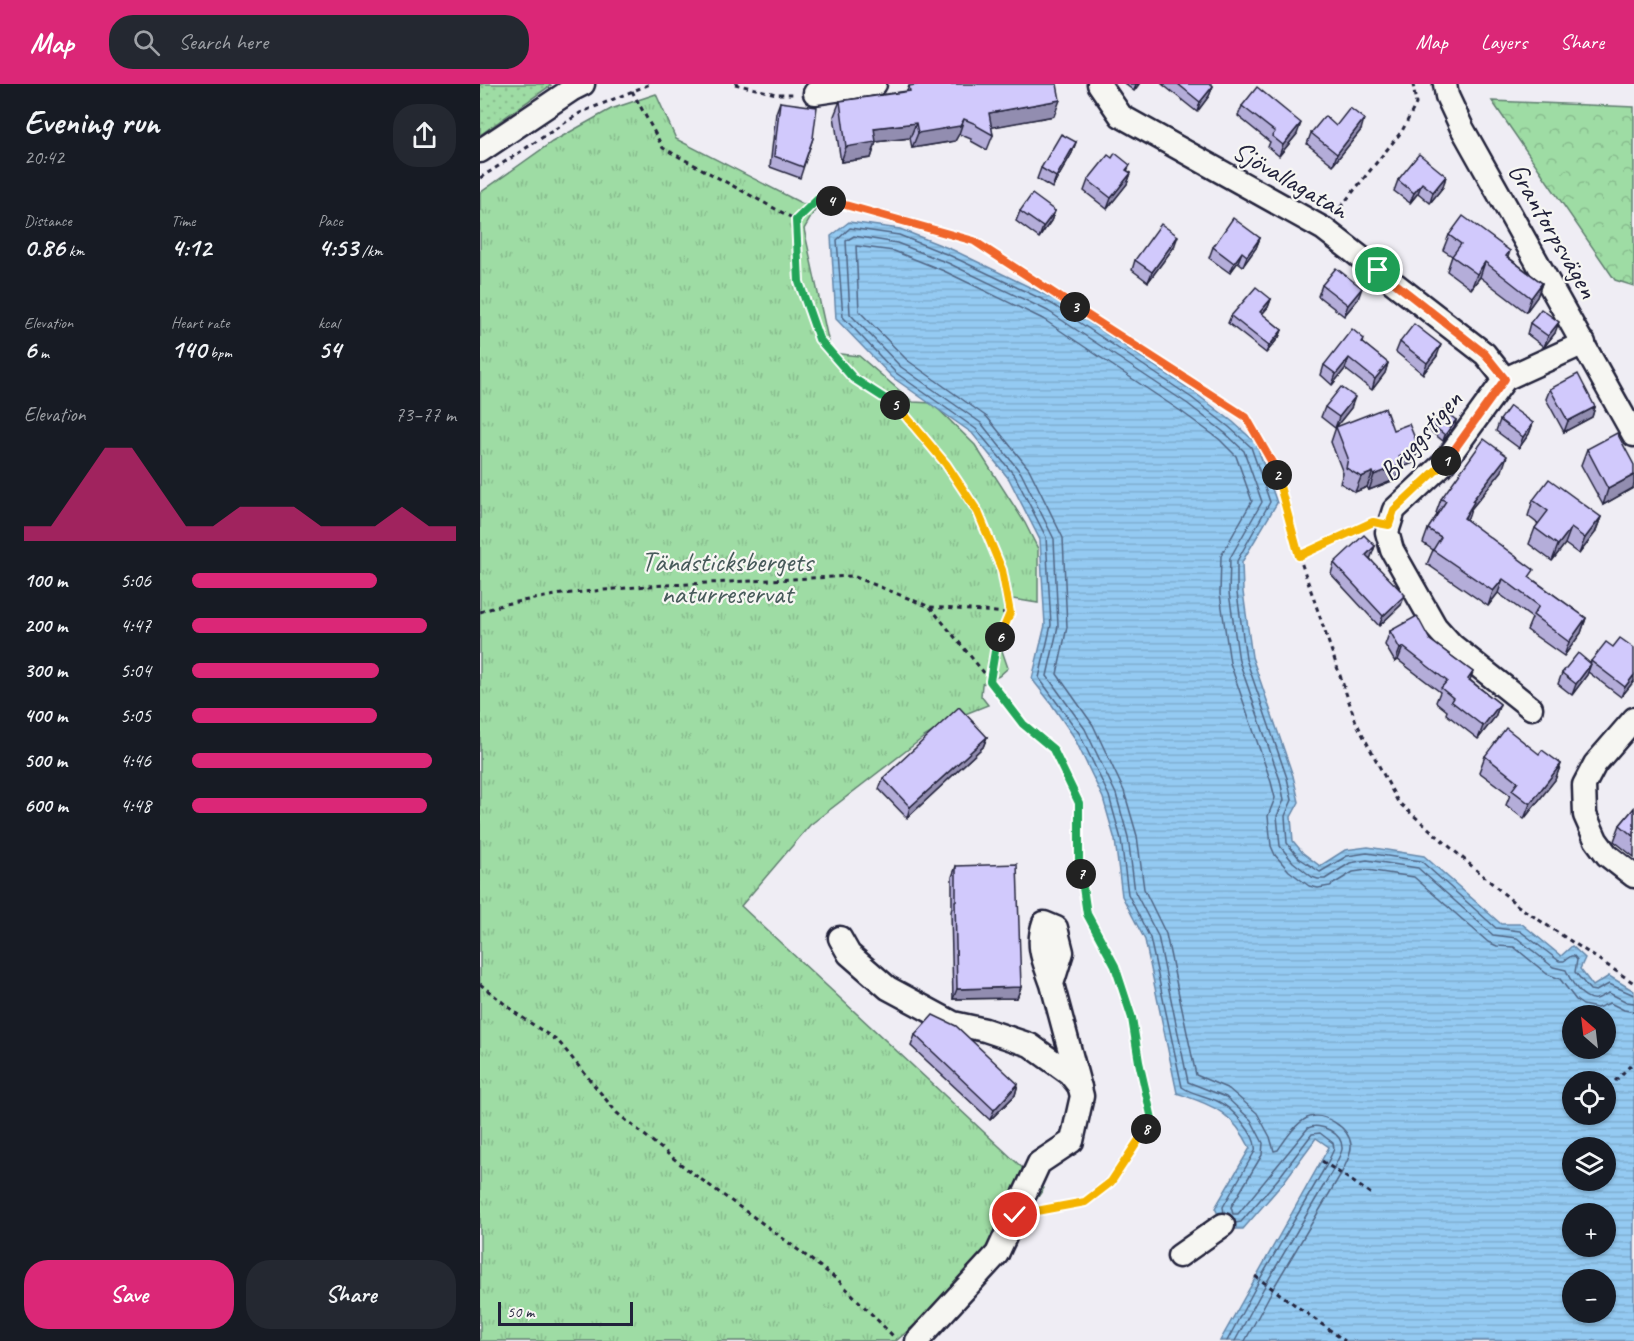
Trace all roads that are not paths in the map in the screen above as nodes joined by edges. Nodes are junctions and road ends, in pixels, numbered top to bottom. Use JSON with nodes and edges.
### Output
{"nodes":[{"id":1,"x":583,"y":84,"type":"edge"},
{"id":2,"x":875,"y":84,"type":"edge"},
{"id":3,"x":1099,"y":84,"type":"edge"},
{"id":4,"x":1444,"y":84,"type":"edge"},
{"id":5,"x":815,"y":93,"type":"road end"},
{"id":6,"x":480,"y":151,"type":"edge"},
{"id":7,"x":1584,"y":343,"type":"junction"},
{"id":8,"x":1505,"y":379,"type":"junction"},
{"id":9,"x":1624,"y":401,"type":"edge"},
{"id":10,"x":1634,"y":435,"type":"edge"},
{"id":11,"x":1531,"y":708,"type":"dead end"},
{"id":12,"x":1634,"y":719,"type":"edge"},
{"id":13,"x":1634,"y":876,"type":"edge"},
{"id":14,"x":840,"y":938,"type":"dead end"},
{"id":15,"x":1052,"y":984,"type":"dead end"},
{"id":16,"x":1080,"y":1088,"type":"junction"},
{"id":17,"x":1223,"y":1225,"type":"dead end"},
{"id":18,"x":1179,"y":1256,"type":"dead end"},
{"id":19,"x":917,"y":1341,"type":"edge"}],
"edges":[{"from":1,"to":6,"type":"street"},
{"from":2,"to":5,"type":"street"},
{"from":3,"to":8,"type":"street","name":"Sjövallagatan"},
{"from":4,"to":7,"type":"street","name":"Grantorpsvägen"},
{"from":7,"to":8,"type":"street","name":"Bryggstigen"},
{"from":7,"to":9,"type":"street","name":"Grantorpsvägen"},
{"from":8,"to":11,"type":"street","name":"Bryggstigen"},
{"from":9,"to":10,"type":"street","name":"Grantorpsvägen"},
{"from":12,"to":13,"type":"street"},
{"from":14,"to":16,"type":"street"},
{"from":15,"to":16,"type":"street"},
{"from":16,"to":19,"type":"street"},
{"from":17,"to":18,"type":"street"}]}
